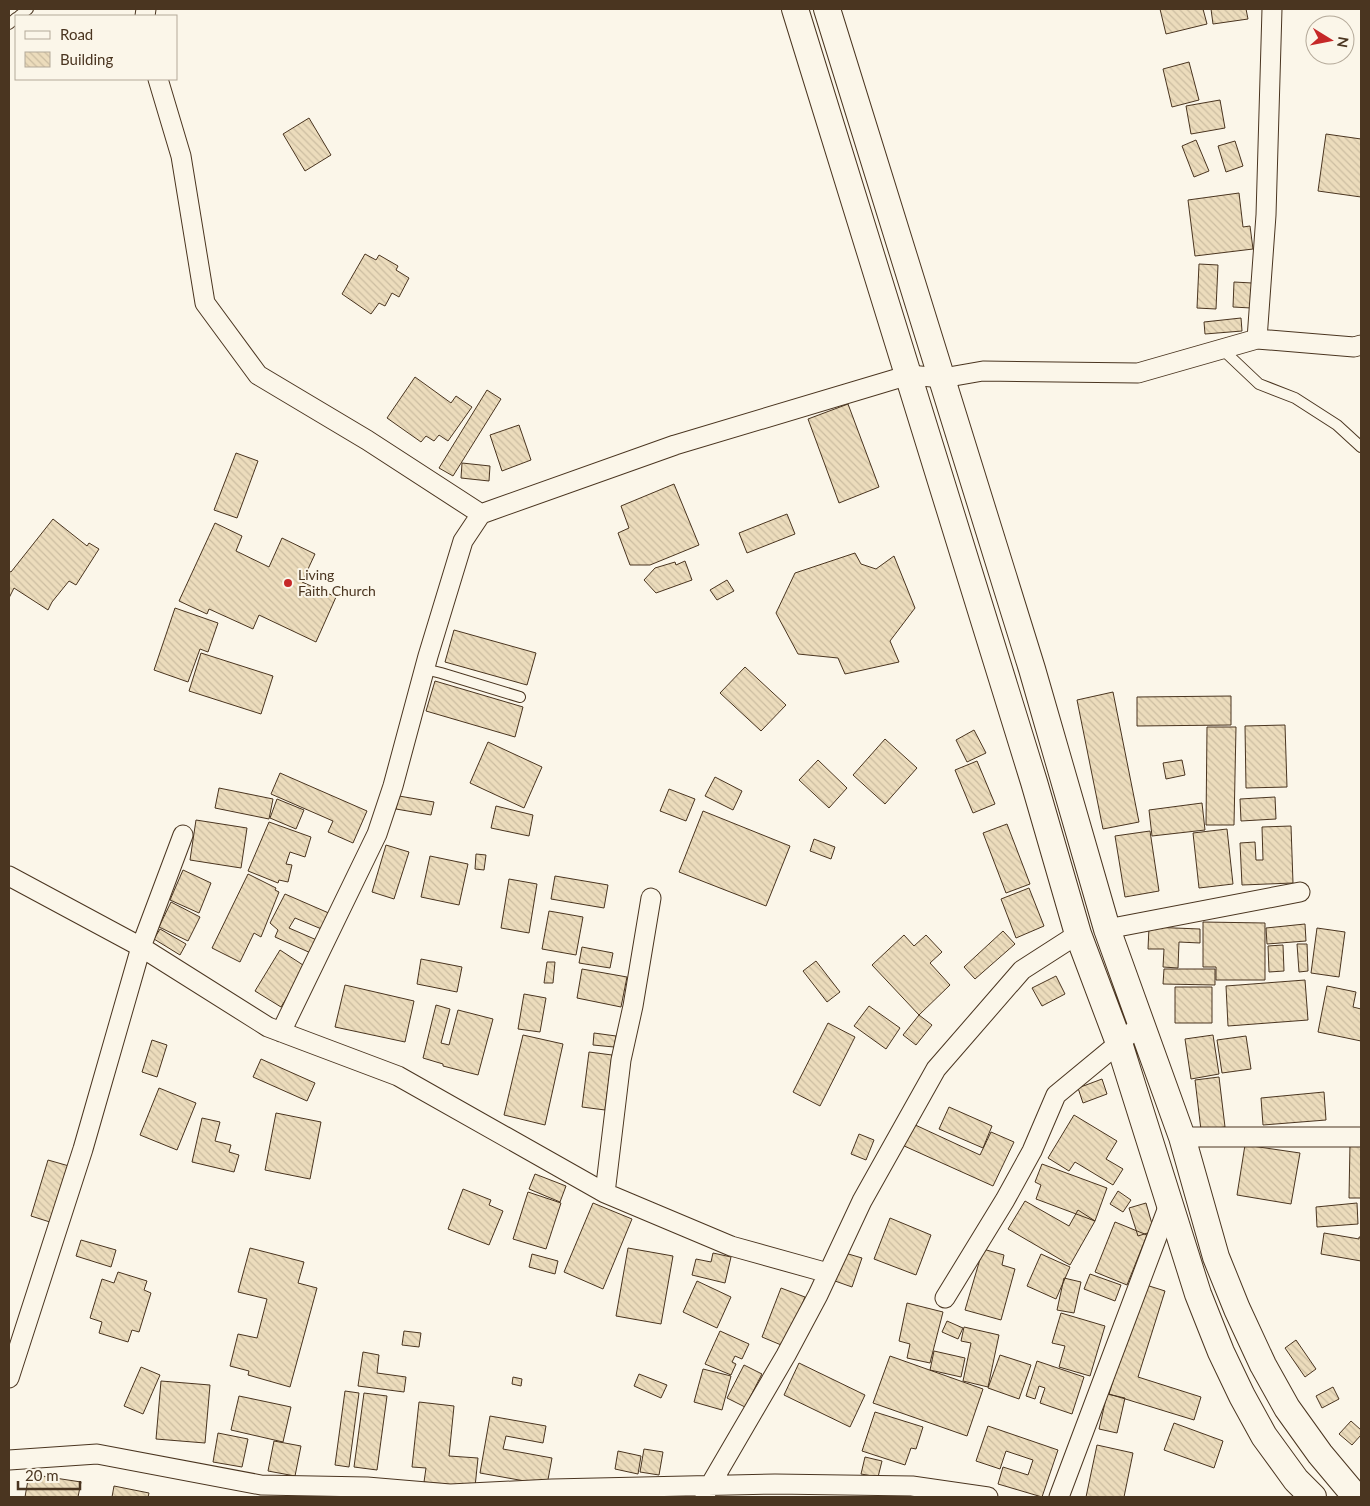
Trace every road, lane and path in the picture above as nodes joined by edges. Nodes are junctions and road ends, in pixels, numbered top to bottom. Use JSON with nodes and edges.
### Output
{"nodes":[{"id":1,"x":795,"y":9,"type":"edge"},
{"id":2,"x":828,"y":9,"type":"edge"},
{"id":3,"x":1272,"y":9,"type":"edge"},
{"id":4,"x":158,"y":80,"type":"edge"},
{"id":5,"x":1257,"y":339,"type":"junction"},
{"id":6,"x":1361,"y":345,"type":"edge"},
{"id":7,"x":1222,"y":349,"type":"junction"},
{"id":8,"x":909,"y":375,"type":"junction"},
{"id":9,"x":943,"y":378,"type":"junction"},
{"id":10,"x":1361,"y":447,"type":"edge"},
{"id":11,"x":482,"y":514,"type":"junction"},
{"id":12,"x":425,"y":669,"type":"junction"},
{"id":13,"x":520,"y":697,"type":"dead end"},
{"id":14,"x":183,"y":835,"type":"dead end"},
{"id":15,"x":9,"y":876,"type":"edge"},
{"id":16,"x":1300,"y":892,"type":"dead end"},
{"id":17,"x":652,"y":898,"type":"dead end"},
{"id":18,"x":1107,"y":929,"type":"junction"},
{"id":19,"x":1078,"y":934,"type":"junction"},
{"id":20,"x":141,"y":947,"type":"junction"},
{"id":21,"x":1142,"y":1024,"type":"junction"},
{"id":22,"x":281,"y":1032,"type":"junction"},
{"id":23,"x":1119,"y":1043,"type":"junction"},
{"id":24,"x":1182,"y":1137,"type":"junction"},
{"id":25,"x":1361,"y":1137,"type":"edge"},
{"id":26,"x":605,"y":1193,"type":"junction"},
{"id":27,"x":1170,"y":1202,"type":"junction"},
{"id":28,"x":828,"y":1273,"type":"junction"},
{"id":29,"x":946,"y":1298,"type":"dead end"},
{"id":30,"x":9,"y":1378,"type":"edge"},
{"id":31,"x":9,"y":1460,"type":"edge"},
{"id":32,"x":276,"y":1491,"type":"edge"},
{"id":33,"x":706,"y":1491,"type":"edge"},
{"id":34,"x":426,"y":1495,"type":"edge"},
{"id":35,"x":988,"y":1497,"type":"edge"},
{"id":36,"x":1059,"y":1497,"type":"edge"},
{"id":37,"x":1313,"y":1497,"type":"edge"},
{"id":38,"x":1356,"y":1497,"type":"edge"}],
"edges":[{"from":1,"to":8,"type":"main road"},
{"from":2,"to":9,"type":"main road"},
{"from":3,"to":5,"type":"street"},
{"from":4,"to":11,"type":"street"},
{"from":5,"to":6,"type":"street"},
{"from":5,"to":7,"type":"street"},
{"from":7,"to":9,"type":"street"},
{"from":7,"to":10,"type":"lane"},
{"from":8,"to":9,"type":"street"},
{"from":8,"to":11,"type":"street"},
{"from":8,"to":19,"type":"main road"},
{"from":9,"to":18,"type":"main road"},
{"from":11,"to":12,"type":"street"},
{"from":12,"to":13,"type":"lane"},
{"from":12,"to":22,"type":"street"},
{"from":14,"to":20,"type":"street"},
{"from":15,"to":20,"type":"street"},
{"from":16,"to":18,"type":"street"},
{"from":17,"to":26,"type":"street"},
{"from":18,"to":21,"type":"main road"},
{"from":19,"to":23,"type":"main road"},
{"from":19,"to":28,"type":"street"},
{"from":20,"to":22,"type":"street"},
{"from":20,"to":30,"type":"street"},
{"from":21,"to":23,"type":"street"},
{"from":21,"to":24,"type":"main road"},
{"from":22,"to":26,"type":"street"},
{"from":23,"to":27,"type":"main road"},
{"from":23,"to":29,"type":"street"},
{"from":24,"to":25,"type":"street"},
{"from":24,"to":38,"type":"main road"},
{"from":26,"to":28,"type":"street"},
{"from":27,"to":36,"type":"street"},
{"from":27,"to":37,"type":"main road"},
{"from":28,"to":33,"type":"street"},
{"from":31,"to":32,"type":"street"},
{"from":32,"to":34,"type":"street"},
{"from":33,"to":34,"type":"street"},
{"from":33,"to":35,"type":"street"}]}
